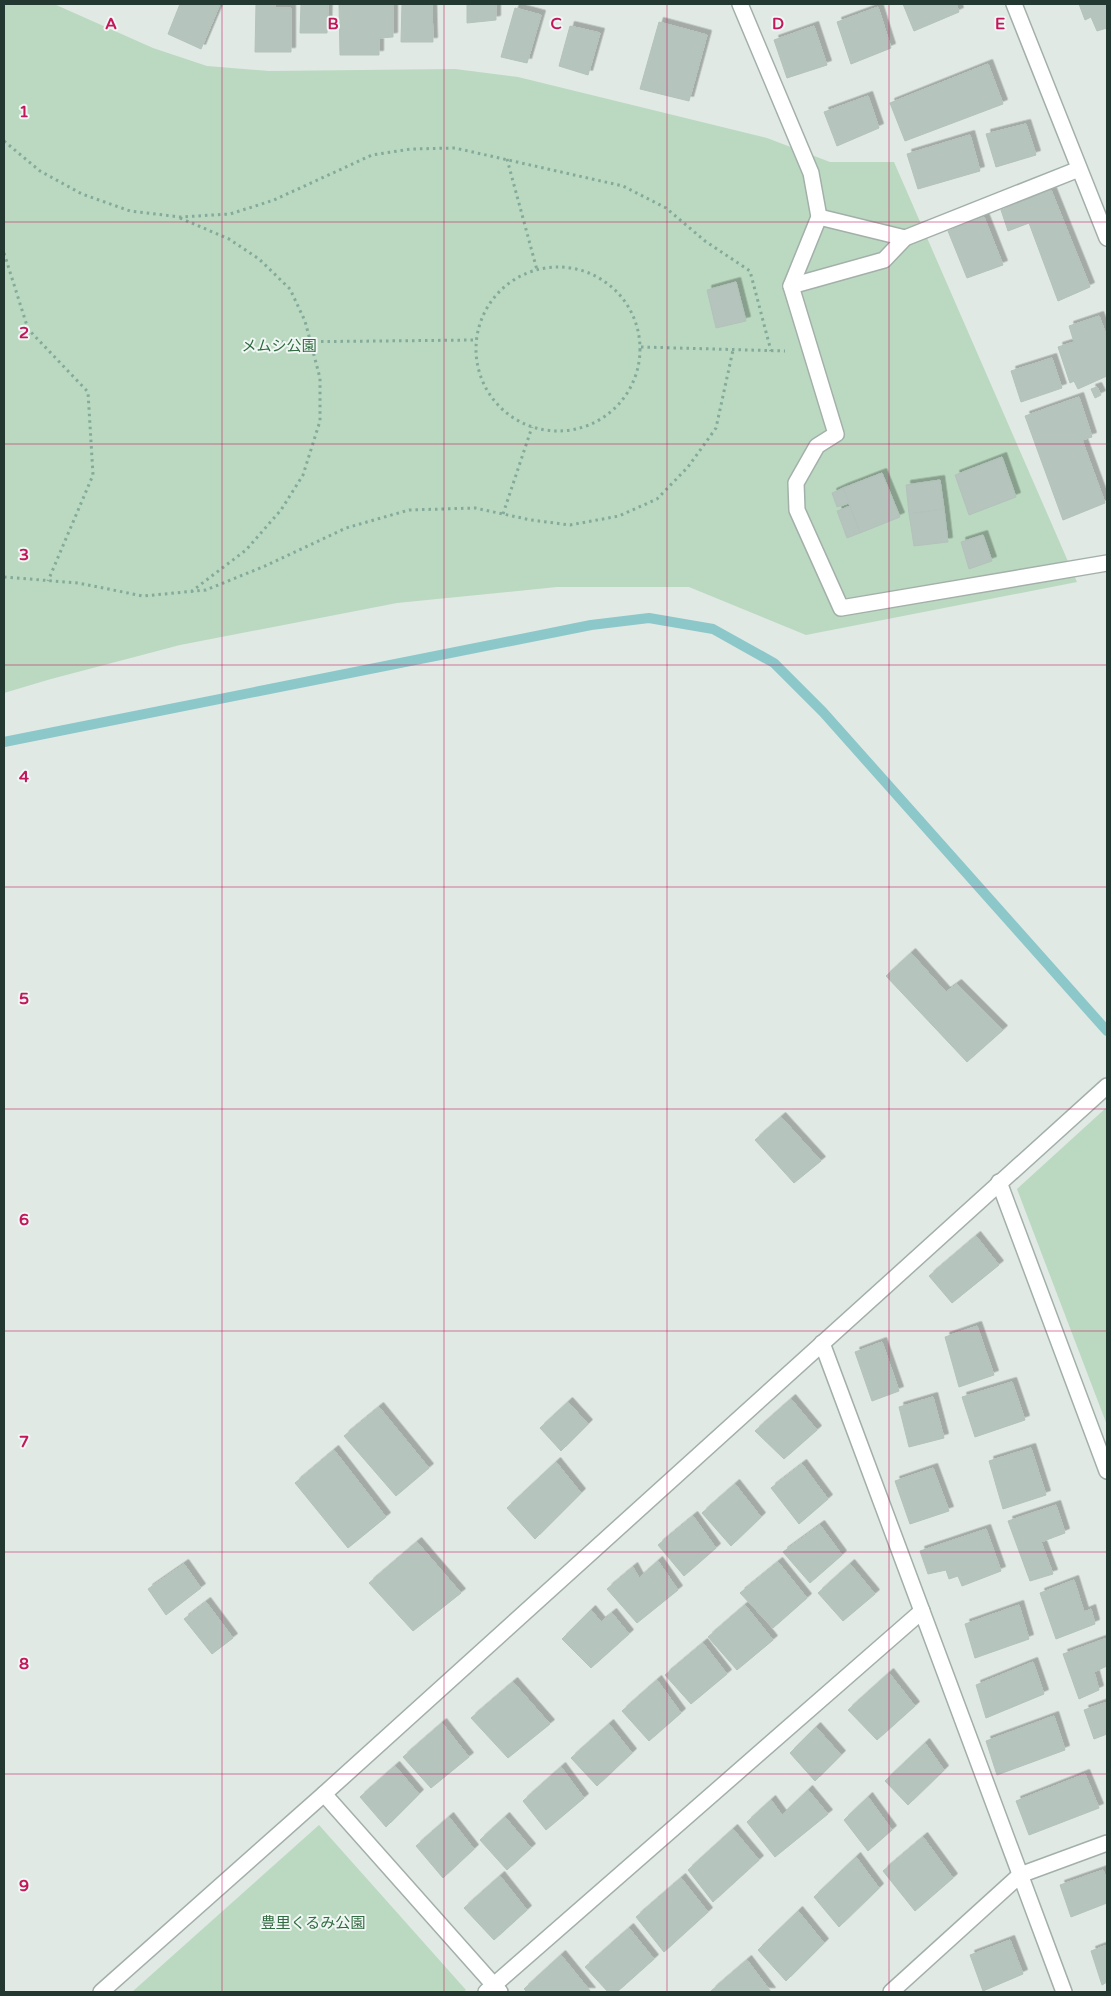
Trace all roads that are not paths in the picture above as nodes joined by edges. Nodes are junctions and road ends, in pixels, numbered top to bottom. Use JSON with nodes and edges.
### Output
{"nodes":[{"id":1,"x":740,"y":4,"type":"edge"},
{"id":2,"x":1014,"y":4,"type":"edge"},
{"id":3,"x":1079,"y":169,"type":"junction"},
{"id":4,"x":819,"y":217,"type":"junction"},
{"id":5,"x":905,"y":238,"type":"junction"},
{"id":6,"x":1107,"y":238,"type":"edge"},
{"id":7,"x":791,"y":286,"type":"junction"},
{"id":8,"x":1107,"y":563,"type":"edge"},
{"id":9,"x":1107,"y":1086,"type":"edge"},
{"id":10,"x":999,"y":1182,"type":"junction"},
{"id":11,"x":822,"y":1343,"type":"junction"},
{"id":12,"x":1107,"y":1471,"type":"edge"},
{"id":13,"x":922,"y":1610,"type":"junction"},
{"id":14,"x":324,"y":1794,"type":"junction"},
{"id":15,"x":1107,"y":1843,"type":"edge"},
{"id":16,"x":1020,"y":1875,"type":"junction"},
{"id":17,"x":493,"y":1990,"type":"edge"},
{"id":18,"x":101,"y":1992,"type":"edge"},
{"id":19,"x":891,"y":1992,"type":"edge"},
{"id":20,"x":1064,"y":1992,"type":"edge"}],
"edges":[{"from":1,"to":4,"type":"street"},
{"from":2,"to":3,"type":"street"},
{"from":3,"to":5,"type":"street"},
{"from":3,"to":6,"type":"street"},
{"from":4,"to":5,"type":"street"},
{"from":4,"to":7,"type":"street"},
{"from":5,"to":7,"type":"street"},
{"from":7,"to":8,"type":"street"},
{"from":9,"to":10,"type":"street"},
{"from":10,"to":11,"type":"street"},
{"from":10,"to":12,"type":"street"},
{"from":11,"to":13,"type":"street"},
{"from":11,"to":14,"type":"street"},
{"from":13,"to":16,"type":"street"},
{"from":13,"to":17,"type":"street"},
{"from":14,"to":17,"type":"street"},
{"from":14,"to":18,"type":"street"},
{"from":15,"to":16,"type":"street"},
{"from":16,"to":19,"type":"street"},
{"from":16,"to":20,"type":"street"}]}
